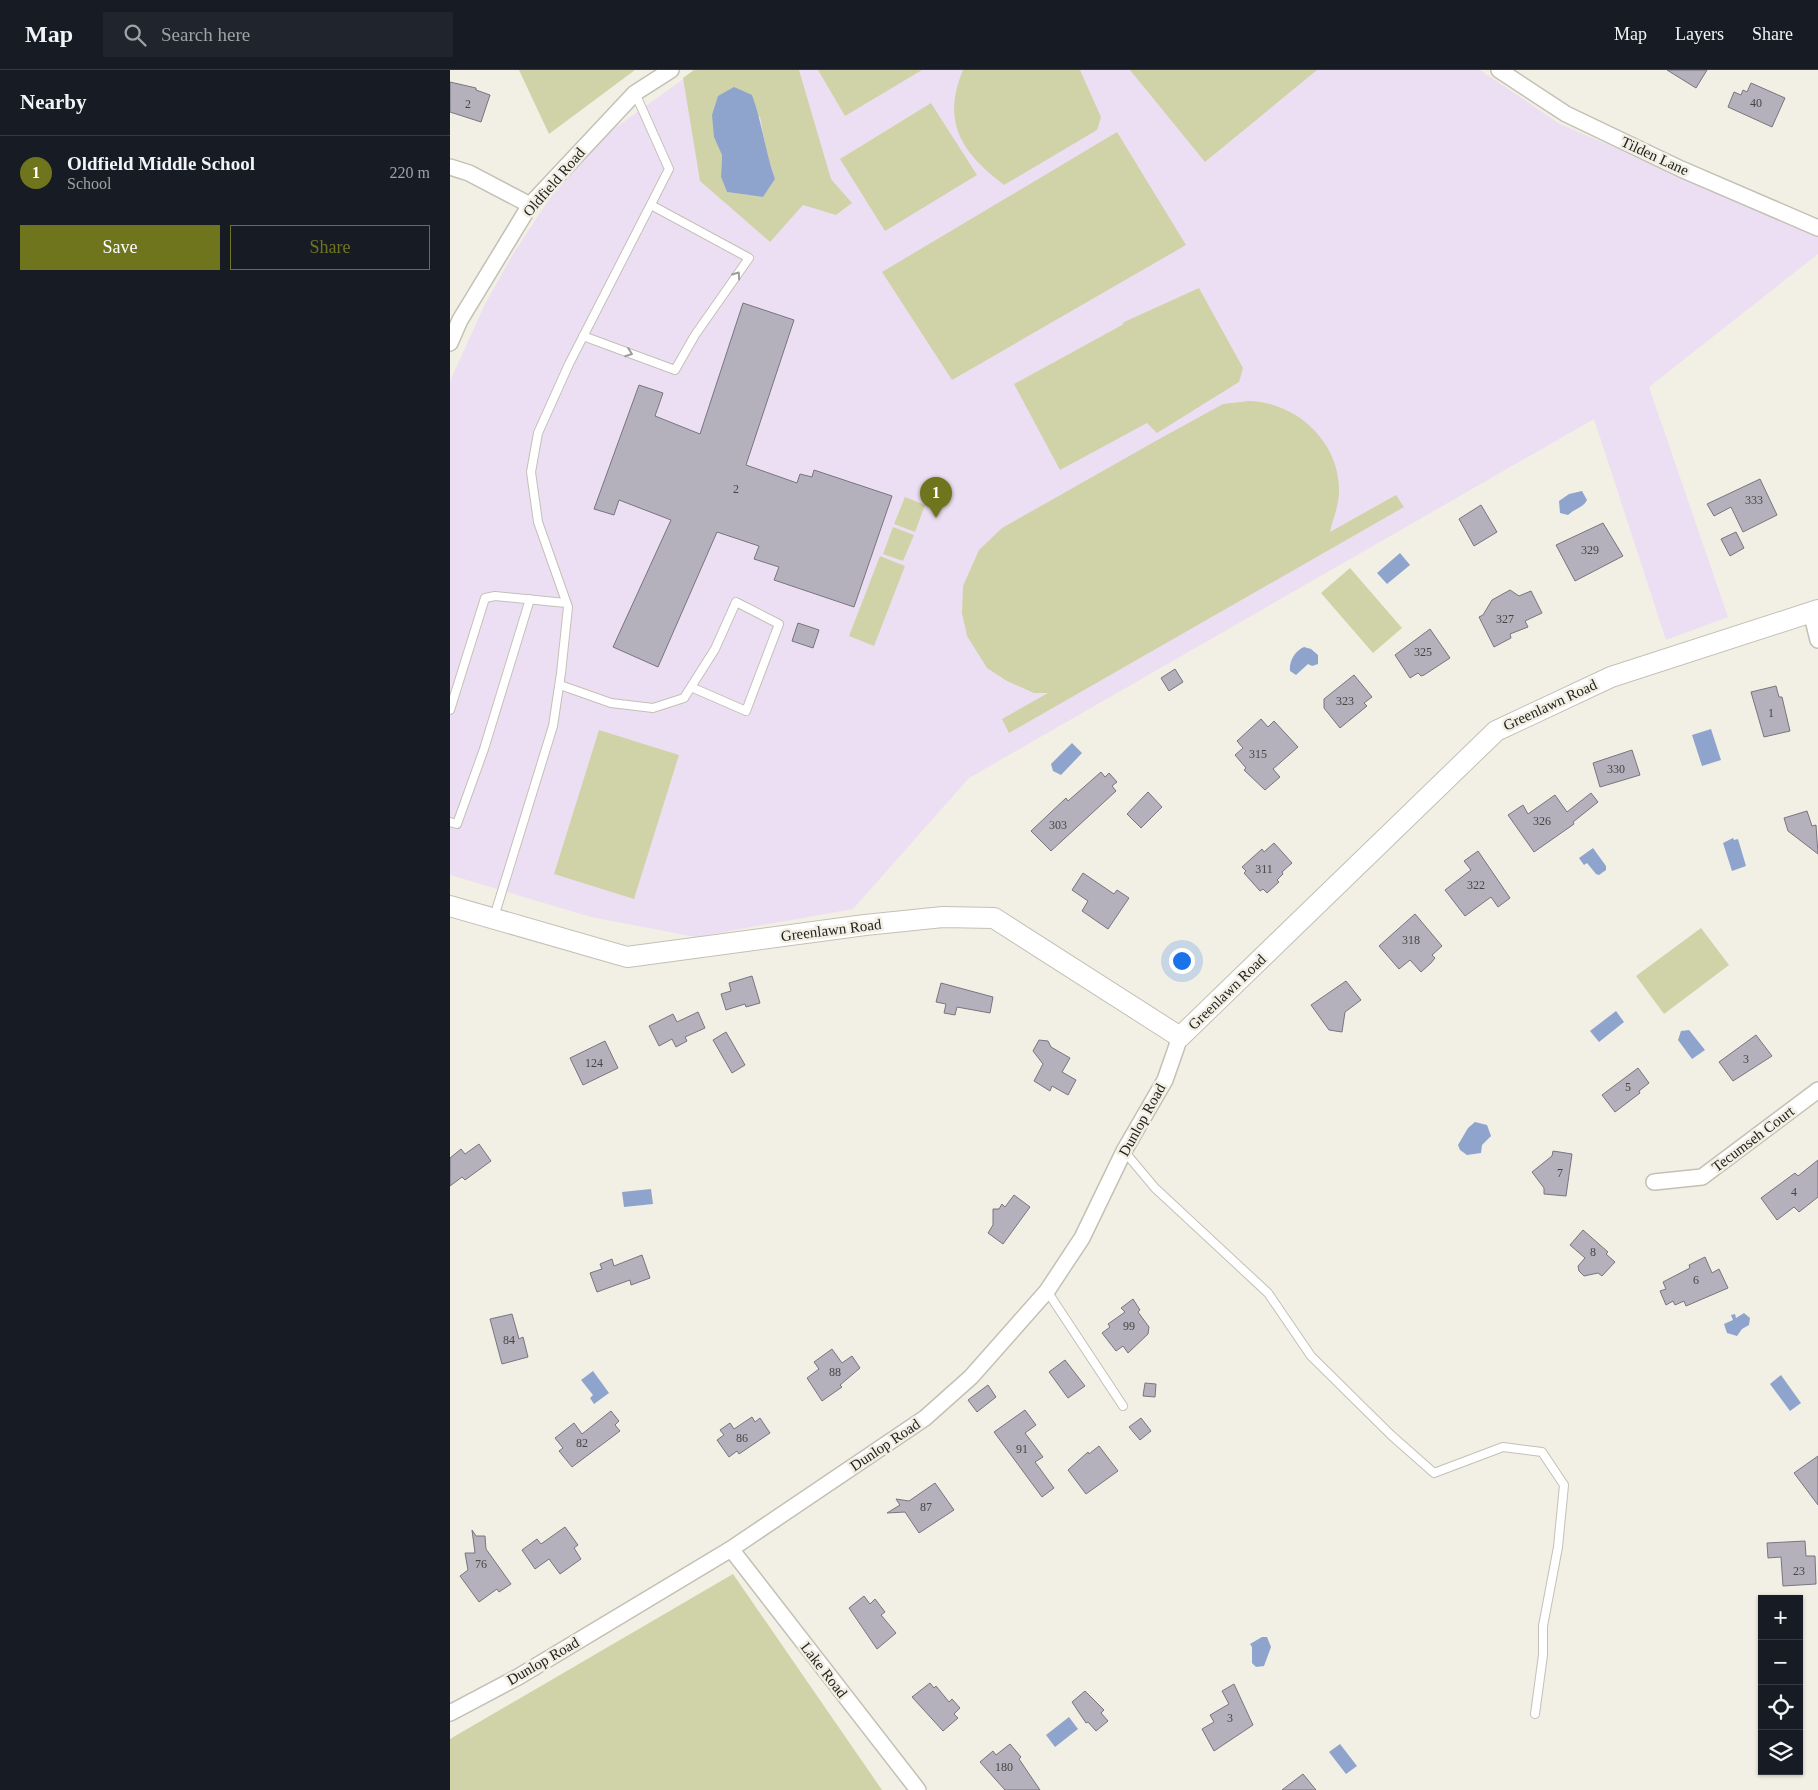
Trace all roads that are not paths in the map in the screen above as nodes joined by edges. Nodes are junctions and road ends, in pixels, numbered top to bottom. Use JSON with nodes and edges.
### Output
{"nodes":[{"id":1,"x":671,"y":70,"type":"edge"},
{"id":2,"x":1499,"y":70,"type":"edge"},
{"id":3,"x":635,"y":93,"type":"junction"},
{"id":4,"x":450,"y":167,"type":"edge"},
{"id":5,"x":530,"y":205,"type":"junction"},
{"id":6,"x":651,"y":205,"type":"junction"},
{"id":7,"x":1818,"y":228,"type":"edge"},
{"id":8,"x":583,"y":336,"type":"junction"},
{"id":9,"x":450,"y":343,"type":"edge"},
{"id":10,"x":530,"y":599,"type":"junction"},
{"id":11,"x":566,"y":603,"type":"junction"},
{"id":12,"x":1815,"y":611,"type":"edge"},
{"id":13,"x":1818,"y":640,"type":"edge"},
{"id":14,"x":560,"y":684,"type":"junction"},
{"id":15,"x":691,"y":687,"type":"junction"},
{"id":16,"x":450,"y":710,"type":"edge"},
{"id":17,"x":450,"y":822,"type":"edge"},
{"id":18,"x":450,"y":906,"type":"edge"},
{"id":19,"x":494,"y":918,"type":"junction"},
{"id":20,"x":1180,"y":1037,"type":"junction"},
{"id":21,"x":1818,"y":1090,"type":"edge"},
{"id":22,"x":1124,"y":1151,"type":"junction"},
{"id":23,"x":1654,"y":1182,"type":"dead end"},
{"id":24,"x":1047,"y":1291,"type":"junction"},
{"id":25,"x":1122,"y":1406,"type":"dead end"},
{"id":26,"x":731,"y":1549,"type":"junction"},
{"id":27,"x":450,"y":1713,"type":"edge"},
{"id":28,"x":1535,"y":1714,"type":"dead end"},
{"id":29,"x":918,"y":1790,"type":"edge"}],
"edges":[{"from":1,"to":3,"type":"street","name":"Oldfield Road"},
{"from":2,"to":7,"type":"street","name":"Tilden Lane"},
{"from":3,"to":5,"type":"street","name":"Oldfield Road"},
{"from":3,"to":6,"type":"lane"},
{"from":4,"to":5,"type":"street"},
{"from":5,"to":9,"type":"street","name":"Oldfield Road"},
{"from":6,"to":8,"type":"lane"},
{"from":8,"to":6,"type":"lane","one_way":true},
{"from":8,"to":11,"type":"lane"},
{"from":10,"to":11,"type":"lane"},
{"from":10,"to":16,"type":"lane"},
{"from":10,"to":17,"type":"lane"},
{"from":11,"to":14,"type":"lane"},
{"from":12,"to":13,"type":"street"},
{"from":12,"to":20,"type":"main road","name":"Greenlawn Road"},
{"from":14,"to":15,"type":"lane"},
{"from":14,"to":19,"type":"lane"},
{"from":15,"to":15,"type":"lane"},
{"from":18,"to":19,"type":"main road","name":"Greenlawn Road"},
{"from":19,"to":20,"type":"main road","name":"Greenlawn Road"},
{"from":20,"to":22,"type":"street","name":"Dunlop Road"},
{"from":21,"to":23,"type":"street","name":"Tecumseh Court"},
{"from":22,"to":24,"type":"street","name":"Dunlop Road"},
{"from":22,"to":28,"type":"lane"},
{"from":24,"to":25,"type":"lane"},
{"from":24,"to":26,"type":"street","name":"Dunlop Road"},
{"from":26,"to":27,"type":"street","name":"Dunlop Road"},
{"from":26,"to":29,"type":"street","name":"Lake Road"}]}
